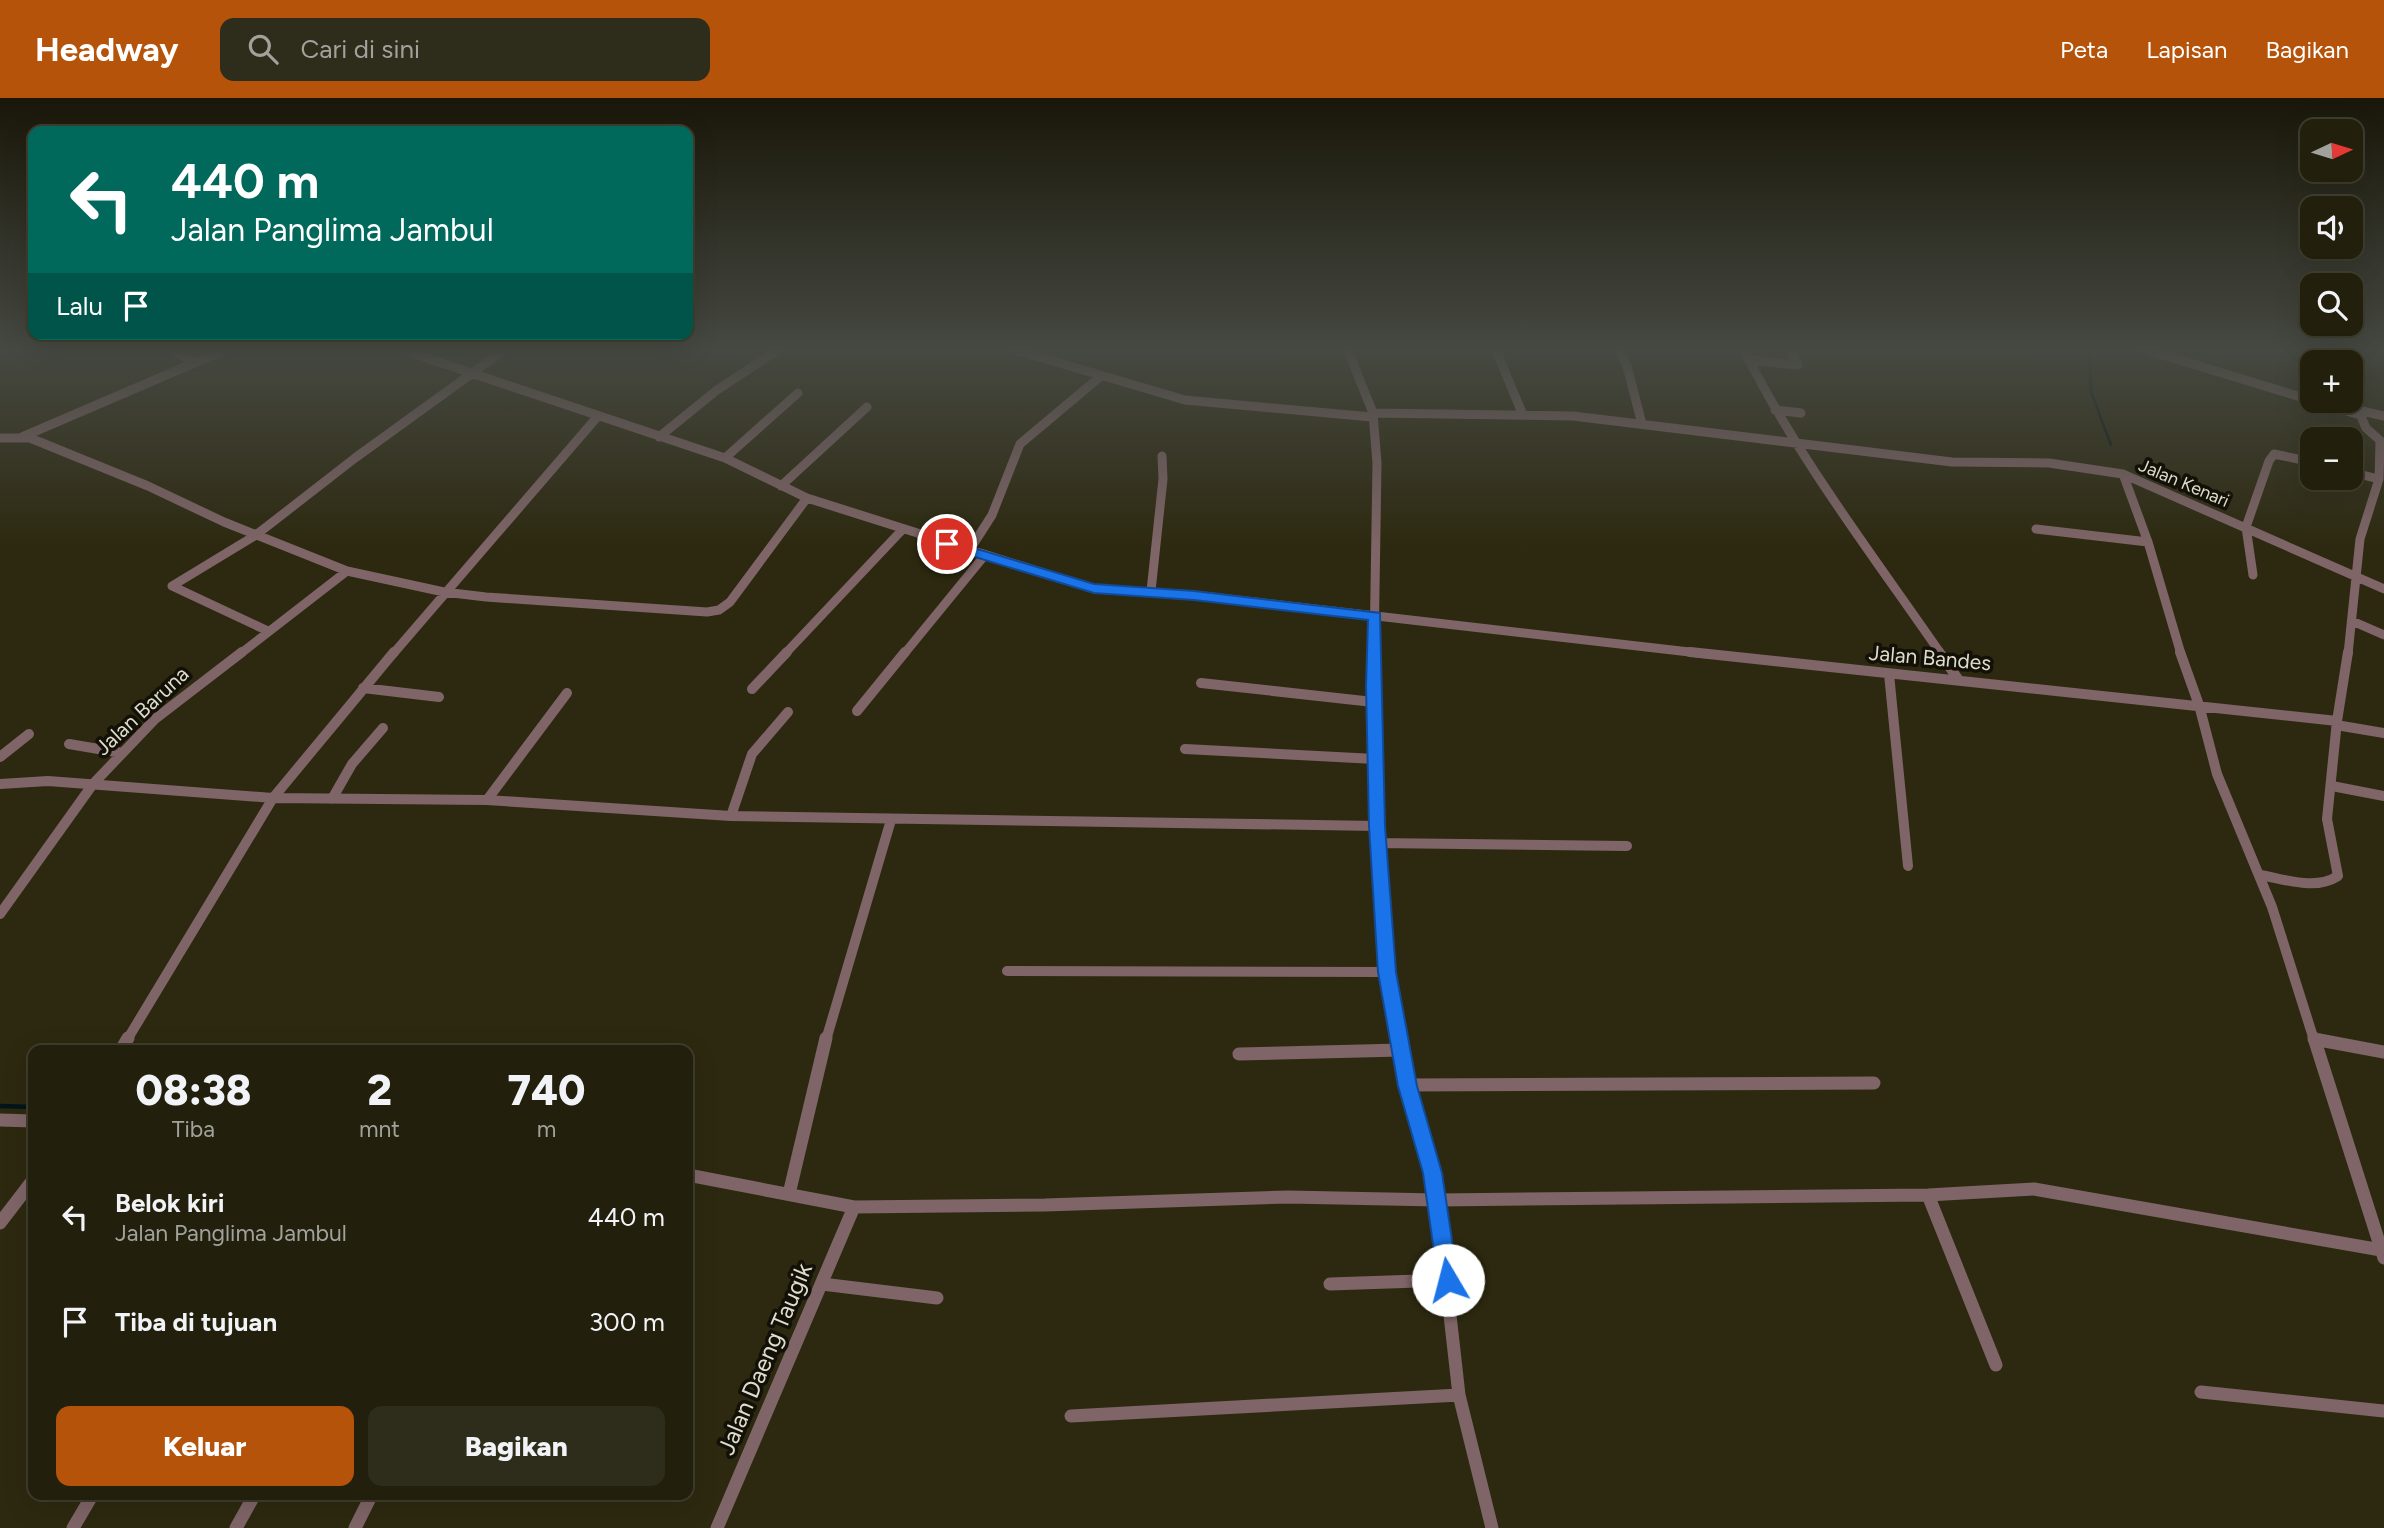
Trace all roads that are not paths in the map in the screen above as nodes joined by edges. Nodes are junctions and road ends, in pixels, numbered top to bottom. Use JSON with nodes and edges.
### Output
{"nodes":[{"id":1,"x":73,"y":415,"type":"edge"},
{"id":2,"x":415,"y":415,"type":"edge"},
{"id":3,"x":594,"y":415,"type":"edge"},
{"id":4,"x":686,"y":415,"type":"edge"},
{"id":5,"x":774,"y":415,"type":"edge"},
{"id":6,"x":859,"y":415,"type":"edge"},
{"id":7,"x":1055,"y":415,"type":"edge"},
{"id":8,"x":1369,"y":415,"type":"edge"},
{"id":9,"x":1372,"y":415,"type":"junction"},
{"id":10,"x":1523,"y":415,"type":"joint"},
{"id":11,"x":1640,"y":415,"type":"edge"},
{"id":12,"x":1777,"y":415,"type":"edge"},
{"id":13,"x":2360,"y":415,"type":"edge"},
{"id":14,"x":598,"y":416,"type":"junction"},
{"id":15,"x":1642,"y":424,"type":"junction"},
{"id":16,"x":22,"y":437,"type":"junction"},
{"id":17,"x":659,"y":437,"type":"junction"},
{"id":18,"x":0,"y":438,"type":"edge"},
{"id":19,"x":1795,"y":442,"type":"junction"},
{"id":20,"x":2382,"y":443,"type":"edge"},
{"id":21,"x":1162,"y":456,"type":"dead end"},
{"id":22,"x":725,"y":458,"type":"junction"},
{"id":23,"x":2300,"y":459,"type":"edge"},
{"id":24,"x":2123,"y":474,"type":"junction"},
{"id":25,"x":2363,"y":475,"type":"edge"},
{"id":26,"x":2379,"y":479,"type":"junction"},
{"id":27,"x":781,"y":486,"type":"junction"},
{"id":28,"x":807,"y":498,"type":"junction"},
{"id":29,"x":2246,"y":527,"type":"junction"},
{"id":30,"x":2036,"y":529,"type":"dead end"},
{"id":31,"x":902,"y":530,"type":"junction"},
{"id":32,"x":256,"y":535,"type":"junction"},
{"id":33,"x":2148,"y":542,"type":"junction"},
{"id":34,"x":969,"y":551,"type":"junction"},
{"id":35,"x":985,"y":555,"type":"junction"},
{"id":36,"x":347,"y":571,"type":"junction"},
{"id":37,"x":2253,"y":576,"type":"dead end"},
{"id":38,"x":2355,"y":576,"type":"junction"},
{"id":39,"x":2384,"y":589,"type":"edge"},
{"id":40,"x":1151,"y":591,"type":"junction"},
{"id":41,"x":444,"y":592,"type":"junction"},
{"id":42,"x":1375,"y":616,"type":"junction"},
{"id":43,"x":2352,"y":621,"type":"junction"},
{"id":44,"x":268,"y":631,"type":"junction"},
{"id":45,"x":2384,"y":635,"type":"edge"},
{"id":46,"x":1889,"y":674,"type":"junction"},
{"id":47,"x":1958,"y":679,"type":"junction"},
{"id":48,"x":1201,"y":683,"type":"dead end"},
{"id":49,"x":363,"y":688,"type":"junction"},
{"id":50,"x":752,"y":689,"type":"dead end"},
{"id":51,"x":567,"y":693,"type":"dead end"},
{"id":52,"x":439,"y":697,"type":"dead end"},
{"id":53,"x":1373,"y":702,"type":"junction"},
{"id":54,"x":2199,"y":705,"type":"junction"},
{"id":55,"x":857,"y":710,"type":"dead end"},
{"id":56,"x":788,"y":712,"type":"dead end"},
{"id":57,"x":2336,"y":723,"type":"junction"},
{"id":58,"x":383,"y":728,"type":"dead end"},
{"id":59,"x":2384,"y":733,"type":"edge"},
{"id":60,"x":29,"y":734,"type":"dead end"},
{"id":61,"x":69,"y":744,"type":"dead end"},
{"id":62,"x":1185,"y":749,"type":"dead end"},
{"id":63,"x":122,"y":753,"type":"junction"},
{"id":64,"x":0,"y":757,"type":"edge"},
{"id":65,"x":1375,"y":758,"type":"junction"},
{"id":66,"x":0,"y":784,"type":"edge"},
{"id":67,"x":93,"y":784,"type":"junction"},
{"id":68,"x":2332,"y":786,"type":"junction"},
{"id":69,"x":2384,"y":796,"type":"edge"},
{"id":70,"x":274,"y":798,"type":"junction"},
{"id":71,"x":331,"y":799,"type":"junction"},
{"id":72,"x":487,"y":800,"type":"junction"},
{"id":73,"x":731,"y":816,"type":"junction"},
{"id":74,"x":891,"y":820,"type":"junction"},
{"id":75,"x":1377,"y":826,"type":"junction"},
{"id":76,"x":1378,"y":843,"type":"junction"},
{"id":77,"x":1627,"y":846,"type":"dead end"},
{"id":78,"x":1908,"y":866,"type":"dead end"},
{"id":79,"x":2260,"y":875,"type":"junction"},
{"id":80,"x":0,"y":914,"type":"edge"},
{"id":81,"x":1007,"y":971,"type":"dead end"},
{"id":82,"x":1387,"y":972,"type":"junction"},
{"id":83,"x":2314,"y":1039,"type":"junction"},
{"id":84,"x":124,"y":1045,"type":"edge"},
{"id":85,"x":1401,"y":1050,"type":"junction"},
{"id":86,"x":2384,"y":1052,"type":"edge"},
{"id":87,"x":1239,"y":1054,"type":"dead end"},
{"id":88,"x":1874,"y":1083,"type":"dead end"},
{"id":89,"x":1407,"y":1086,"type":"junction"},
{"id":90,"x":0,"y":1121,"type":"edge"},
{"id":91,"x":28,"y":1121,"type":"edge"},
{"id":92,"x":693,"y":1176,"type":"edge"},
{"id":93,"x":28,"y":1187,"type":"edge"},
{"id":94,"x":789,"y":1194,"type":"junction"},
{"id":95,"x":1436,"y":1195,"type":"junction"},
{"id":96,"x":1928,"y":1195,"type":"junction"},
{"id":97,"x":854,"y":1207,"type":"junction"},
{"id":98,"x":0,"y":1223,"type":"edge"},
{"id":99,"x":2379,"y":1228,"type":"edge"},
{"id":100,"x":2383,"y":1254,"type":"edge"},
{"id":101,"x":1448,"y":1280,"type":"junction"},
{"id":102,"x":822,"y":1284,"type":"junction"},
{"id":103,"x":1330,"y":1284,"type":"dead end"},
{"id":104,"x":937,"y":1298,"type":"dead end"},
{"id":105,"x":1996,"y":1365,"type":"dead end"},
{"id":106,"x":2201,"y":1392,"type":"dead end"},
{"id":107,"x":1459,"y":1395,"type":"junction"},
{"id":108,"x":2384,"y":1411,"type":"edge"},
{"id":109,"x":1071,"y":1416,"type":"dead end"},
{"id":110,"x":89,"y":1500,"type":"edge"},
{"id":111,"x":252,"y":1500,"type":"edge"},
{"id":112,"x":369,"y":1500,"type":"edge"},
{"id":113,"x":73,"y":1528,"type":"edge"},
{"id":114,"x":236,"y":1528,"type":"edge"},
{"id":115,"x":355,"y":1528,"type":"edge"},
{"id":116,"x":717,"y":1528,"type":"edge"},
{"id":117,"x":1492,"y":1528,"type":"edge"}],
"edges":[{"from":1,"to":16,"type":"street"},
{"from":2,"to":32,"type":"street"},
{"from":3,"to":14,"type":"street","name":"Jalan Bandes"},
{"from":4,"to":17,"type":"street"},
{"from":5,"to":22,"type":"street"},
{"from":6,"to":27,"type":"street"},
{"from":7,"to":34,"type":"street"},
{"from":8,"to":9,"type":"street","name":"Jalan Kenari"},
{"from":9,"to":10,"type":"street","name":"Jalan Kenari"},
{"from":9,"to":42,"type":"street"},
{"from":10,"to":15,"type":"street","name":"Jalan Kenari"},
{"from":11,"to":15,"type":"street"},
{"from":12,"to":19,"type":"street"},
{"from":13,"to":20,"type":"street"},
{"from":14,"to":17,"type":"street","name":"Jalan Bandes"},
{"from":14,"to":41,"type":"street"},
{"from":15,"to":19,"type":"street","name":"Jalan Kenari"},
{"from":16,"to":18,"type":"street"},
{"from":16,"to":32,"type":"street"},
{"from":17,"to":22,"type":"street","name":"Jalan Bandes"},
{"from":19,"to":24,"type":"street","name":"Jalan Kenari"},
{"from":19,"to":47,"type":"street"},
{"from":20,"to":26,"type":"street"},
{"from":21,"to":40,"type":"street"},
{"from":22,"to":27,"type":"street","name":"Jalan Bandes"},
{"from":23,"to":29,"type":"street"},
{"from":24,"to":29,"type":"street","name":"Jalan Kenari"},
{"from":24,"to":33,"type":"street"},
{"from":25,"to":26,"type":"street"},
{"from":26,"to":38,"type":"street"},
{"from":27,"to":28,"type":"street","name":"Jalan Bandes"},
{"from":28,"to":31,"type":"street","name":"Jalan Bandes"},
{"from":28,"to":41,"type":"street"},
{"from":29,"to":37,"type":"street"},
{"from":29,"to":38,"type":"street","name":"Jalan Kenari"},
{"from":30,"to":33,"type":"street"},
{"from":31,"to":34,"type":"street","name":"Jalan Bandes"},
{"from":31,"to":50,"type":"street"},
{"from":32,"to":36,"type":"street"},
{"from":32,"to":44,"type":"street"},
{"from":33,"to":54,"type":"street"},
{"from":34,"to":35,"type":"street","name":"Jalan Bandes"},
{"from":35,"to":40,"type":"street","name":"Jalan Bandes"},
{"from":35,"to":55,"type":"street"},
{"from":36,"to":41,"type":"street"},
{"from":36,"to":44,"type":"street","name":"Jalan Baruna"},
{"from":38,"to":39,"type":"street","name":"Jalan Kenari"},
{"from":38,"to":43,"type":"street"},
{"from":40,"to":42,"type":"street","name":"Jalan Bandes"},
{"from":41,"to":49,"type":"street"},
{"from":42,"to":46,"type":"street","name":"Jalan Bandes"},
{"from":42,"to":53,"type":"street"},
{"from":43,"to":45,"type":"street"},
{"from":43,"to":57,"type":"street"},
{"from":44,"to":63,"type":"street","name":"Jalan Baruna"},
{"from":46,"to":47,"type":"street","name":"Jalan Bandes"},
{"from":46,"to":78,"type":"street"},
{"from":47,"to":54,"type":"street","name":"Jalan Bandes"},
{"from":48,"to":53,"type":"street"},
{"from":49,"to":52,"type":"street"},
{"from":49,"to":70,"type":"street"},
{"from":51,"to":72,"type":"street"},
{"from":53,"to":65,"type":"street"},
{"from":54,"to":57,"type":"street","name":"Jalan Bandes"},
{"from":54,"to":79,"type":"street"},
{"from":56,"to":73,"type":"street"},
{"from":57,"to":59,"type":"street","name":"Jalan Bandes"},
{"from":57,"to":68,"type":"street"},
{"from":58,"to":71,"type":"street"},
{"from":60,"to":64,"type":"street"},
{"from":61,"to":63,"type":"street"},
{"from":62,"to":65,"type":"street"},
{"from":63,"to":67,"type":"street","name":"Jalan Baruna"},
{"from":65,"to":75,"type":"street"},
{"from":66,"to":67,"type":"street"},
{"from":67,"to":70,"type":"street"},
{"from":67,"to":80,"type":"street","name":"Jalan Baruna"},
{"from":68,"to":69,"type":"street"},
{"from":68,"to":79,"type":"street"},
{"from":70,"to":71,"type":"street"},
{"from":70,"to":84,"type":"street"},
{"from":71,"to":72,"type":"street"},
{"from":72,"to":73,"type":"street"},
{"from":73,"to":74,"type":"street"},
{"from":74,"to":75,"type":"street"},
{"from":74,"to":94,"type":"street"},
{"from":75,"to":76,"type":"street"},
{"from":76,"to":77,"type":"street"},
{"from":76,"to":82,"type":"street"},
{"from":79,"to":83,"type":"street"},
{"from":81,"to":82,"type":"street"},
{"from":82,"to":85,"type":"street"},
{"from":83,"to":86,"type":"street"},
{"from":83,"to":99,"type":"street"},
{"from":85,"to":87,"type":"street"},
{"from":85,"to":89,"type":"street"},
{"from":88,"to":89,"type":"street"},
{"from":89,"to":95,"type":"street"},
{"from":90,"to":91,"type":"street"},
{"from":92,"to":94,"type":"street"},
{"from":93,"to":98,"type":"street"},
{"from":94,"to":97,"type":"street"},
{"from":95,"to":96,"type":"street"},
{"from":95,"to":97,"type":"street"},
{"from":95,"to":101,"type":"street"},
{"from":96,"to":100,"type":"street"},
{"from":96,"to":105,"type":"street"},
{"from":97,"to":102,"type":"street","name":"Jalan Daeng Taugik"},
{"from":99,"to":100,"type":"street"},
{"from":101,"to":103,"type":"street"},
{"from":101,"to":107,"type":"street"},
{"from":102,"to":104,"type":"street"},
{"from":102,"to":116,"type":"street","name":"Jalan Daeng Taugik"},
{"from":106,"to":108,"type":"street"},
{"from":107,"to":109,"type":"street"},
{"from":107,"to":117,"type":"street"},
{"from":110,"to":113,"type":"street"},
{"from":111,"to":114,"type":"street"},
{"from":112,"to":115,"type":"street"}]}
